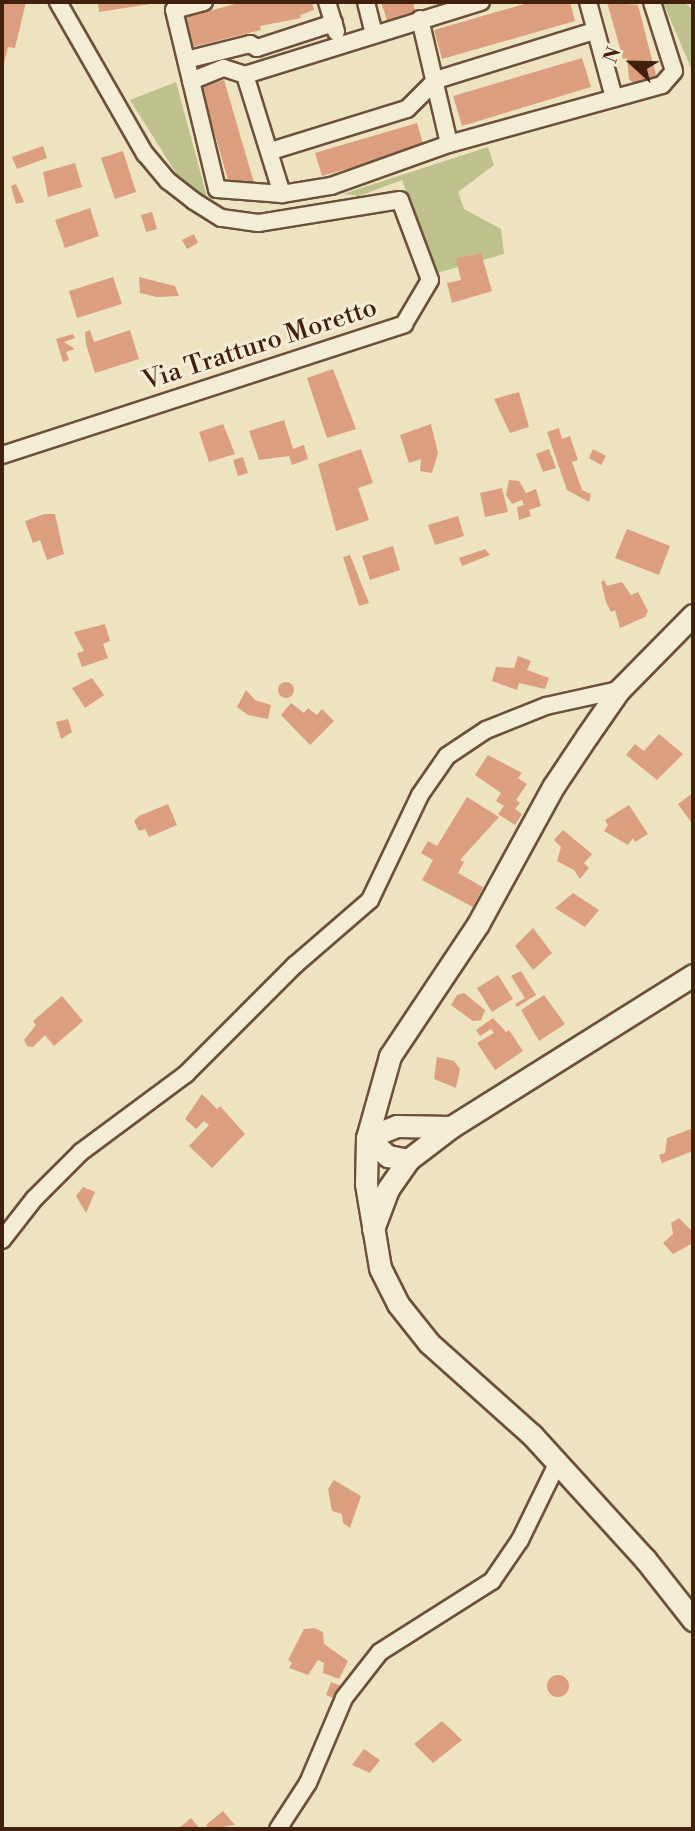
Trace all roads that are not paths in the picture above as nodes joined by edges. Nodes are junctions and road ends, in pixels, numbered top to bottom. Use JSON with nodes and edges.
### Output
{"nodes":[{"id":1,"x":58,"y":2,"type":"edge"},
{"id":2,"x":204,"y":2,"type":"edge"},
{"id":3,"x":327,"y":2,"type":"edge"},
{"id":4,"x":366,"y":2,"type":"edge"},
{"id":5,"x":481,"y":2,"type":"edge"},
{"id":6,"x":588,"y":2,"type":"edge"},
{"id":7,"x":652,"y":2,"type":"edge"},
{"id":8,"x":441,"y":7,"type":"edge"},
{"id":9,"x":420,"y":19,"type":"junction"},
{"id":10,"x":334,"y":23,"type":"junction"},
{"id":11,"x":594,"y":31,"type":"junction"},
{"id":12,"x":374,"y":33,"type":"junction"},
{"id":13,"x":339,"y":44,"type":"junction"},
{"id":14,"x":186,"y":60,"type":"junction"},
{"id":15,"x":245,"y":75,"type":"junction"},
{"id":16,"x":191,"y":80,"type":"junction"},
{"id":17,"x":436,"y":80,"type":"junction"},
{"id":18,"x":614,"y":98,"type":"junction"},
{"id":19,"x":449,"y":144,"type":"junction"},
{"id":20,"x":271,"y":151,"type":"junction"},
{"id":21,"x":331,"y":186,"type":"junction"},
{"id":22,"x":282,"y":194,"type":"junction"},
{"id":23,"x":338,"y":210,"type":"junction"},
{"id":24,"x":2,"y":455,"type":"edge"},
{"id":25,"x":693,"y":615,"type":"edge"},
{"id":26,"x":619,"y":690,"type":"junction"},
{"id":27,"x":693,"y":975,"type":"edge"},
{"id":28,"x":379,"y":1091,"type":"junction"},
{"id":29,"x":451,"y":1127,"type":"junction"},
{"id":30,"x":424,"y":1128,"type":"junction"},
{"id":31,"x":367,"y":1138,"type":"junction"},
{"id":32,"x":408,"y":1160,"type":"junction"},
{"id":33,"x":372,"y":1233,"type":"junction"},
{"id":34,"x":2,"y":1240,"type":"edge"},
{"id":35,"x":557,"y":1464,"type":"junction"},
{"id":36,"x":693,"y":1620,"type":"edge"},
{"id":37,"x":278,"y":1829,"type":"edge"}],
"edges":[{"from":1,"to":23,"type":"street"},
{"from":2,"to":14,"type":"street"},
{"from":3,"to":10,"type":"street"},
{"from":4,"to":12,"type":"street"},
{"from":5,"to":8,"type":"street"},
{"from":6,"to":11,"type":"street"},
{"from":7,"to":18,"type":"street"},
{"from":8,"to":9,"type":"street"},
{"from":9,"to":12,"type":"street"},
{"from":9,"to":17,"type":"street"},
{"from":10,"to":13,"type":"street"},
{"from":10,"to":14,"type":"street"},
{"from":11,"to":17,"type":"street"},
{"from":11,"to":18,"type":"street"},
{"from":12,"to":13,"type":"street"},
{"from":13,"to":15,"type":"street"},
{"from":14,"to":16,"type":"street"},
{"from":15,"to":16,"type":"street"},
{"from":15,"to":20,"type":"street"},
{"from":16,"to":22,"type":"street"},
{"from":17,"to":19,"type":"street"},
{"from":17,"to":20,"type":"street"},
{"from":18,"to":19,"type":"street"},
{"from":19,"to":21,"type":"street"},
{"from":20,"to":22,"type":"street"},
{"from":21,"to":22,"type":"street"},
{"from":21,"to":23,"type":"street"},
{"from":23,"to":24,"type":"street","name":"Via Tratturo Moretto"},
{"from":25,"to":26,"type":"street"},
{"from":26,"to":28,"type":"street"},
{"from":26,"to":34,"type":"street"},
{"from":27,"to":29,"type":"street"},
{"from":28,"to":30,"type":"street"},
{"from":28,"to":31,"type":"street"},
{"from":29,"to":30,"type":"street"},
{"from":29,"to":32,"type":"street"},
{"from":30,"to":31,"type":"street"},
{"from":31,"to":32,"type":"street"},
{"from":31,"to":33,"type":"street"},
{"from":32,"to":33,"type":"street"},
{"from":33,"to":35,"type":"street"},
{"from":35,"to":36,"type":"street"},
{"from":35,"to":37,"type":"street"}]}
